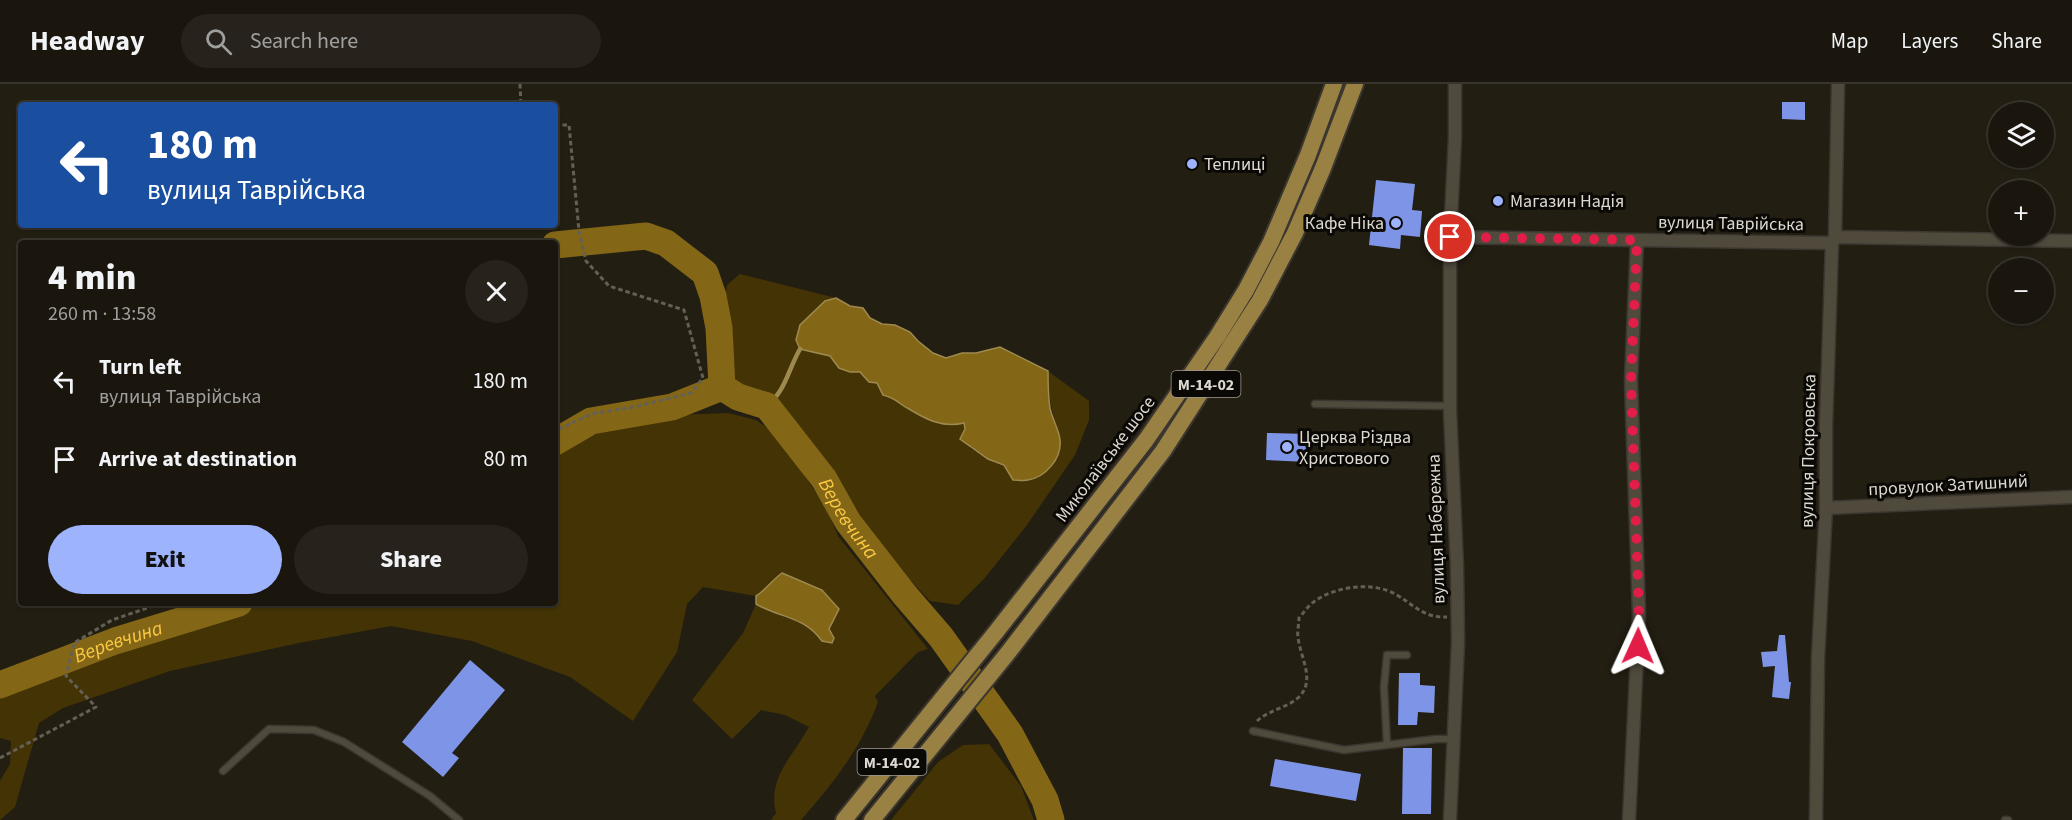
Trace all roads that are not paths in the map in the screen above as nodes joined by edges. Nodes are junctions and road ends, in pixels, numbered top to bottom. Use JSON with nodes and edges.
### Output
{"nodes":[{"id":1,"x":1334,"y":84,"type":"edge"},
{"id":2,"x":1354,"y":84,"type":"edge"},
{"id":3,"x":1455,"y":84,"type":"edge"},
{"id":4,"x":1838,"y":84,"type":"edge"},
{"id":5,"x":1450,"y":237,"type":"junction"},
{"id":6,"x":1637,"y":240,"type":"junction"},
{"id":7,"x":1833,"y":240,"type":"junction"},
{"id":8,"x":2072,"y":242,"type":"edge"},
{"id":9,"x":1315,"y":404,"type":"dead end"},
{"id":10,"x":1450,"y":406,"type":"junction"},
{"id":11,"x":2072,"y":497,"type":"edge"},
{"id":12,"x":1826,"y":508,"type":"junction"},
{"id":13,"x":1407,"y":655,"type":"dead end"},
{"id":14,"x":1252,"y":731,"type":"road end"},
{"id":15,"x":1452,"y":739,"type":"junction"},
{"id":16,"x":1387,"y":745,"type":"junction"},
{"id":17,"x":223,"y":771,"type":"dead end"},
{"id":18,"x":459,"y":820,"type":"edge"},
{"id":19,"x":844,"y":820,"type":"edge"},
{"id":20,"x":872,"y":820,"type":"edge"},
{"id":21,"x":1450,"y":820,"type":"edge"},
{"id":22,"x":1629,"y":820,"type":"edge"},
{"id":23,"x":1816,"y":820,"type":"edge"}],
"edges":[{"from":1,"to":19,"type":"main road","name":"Миколаївське шосе","number":"М-14-02"},
{"from":2,"to":20,"type":"main road","number":"М-14-02"},
{"from":3,"to":5,"type":"street","name":"вулиця Набережна"},
{"from":4,"to":7,"type":"street","name":"вулиця Покровська"},
{"from":5,"to":6,"type":"street","name":"вулиця Таврійська"},
{"from":5,"to":10,"type":"street","name":"вулиця Набережна"},
{"from":6,"to":7,"type":"street","name":"вулиця Таврійська"},
{"from":6,"to":22,"type":"street"},
{"from":7,"to":8,"type":"street","name":"вулиця Таврійська"},
{"from":7,"to":12,"type":"street","name":"вулиця Покровська"},
{"from":9,"to":10,"type":"lane"},
{"from":10,"to":15,"type":"street","name":"вулиця Набережна"},
{"from":11,"to":12,"type":"street","name":"провулок Затишний"},
{"from":12,"to":23,"type":"street","name":"вулиця Покровська"},
{"from":13,"to":16,"type":"lane"},
{"from":14,"to":16,"type":"lane"},
{"from":15,"to":16,"type":"lane"},
{"from":15,"to":21,"type":"street","name":"вулиця Набережна"},
{"from":17,"to":18,"type":"lane"}]}
